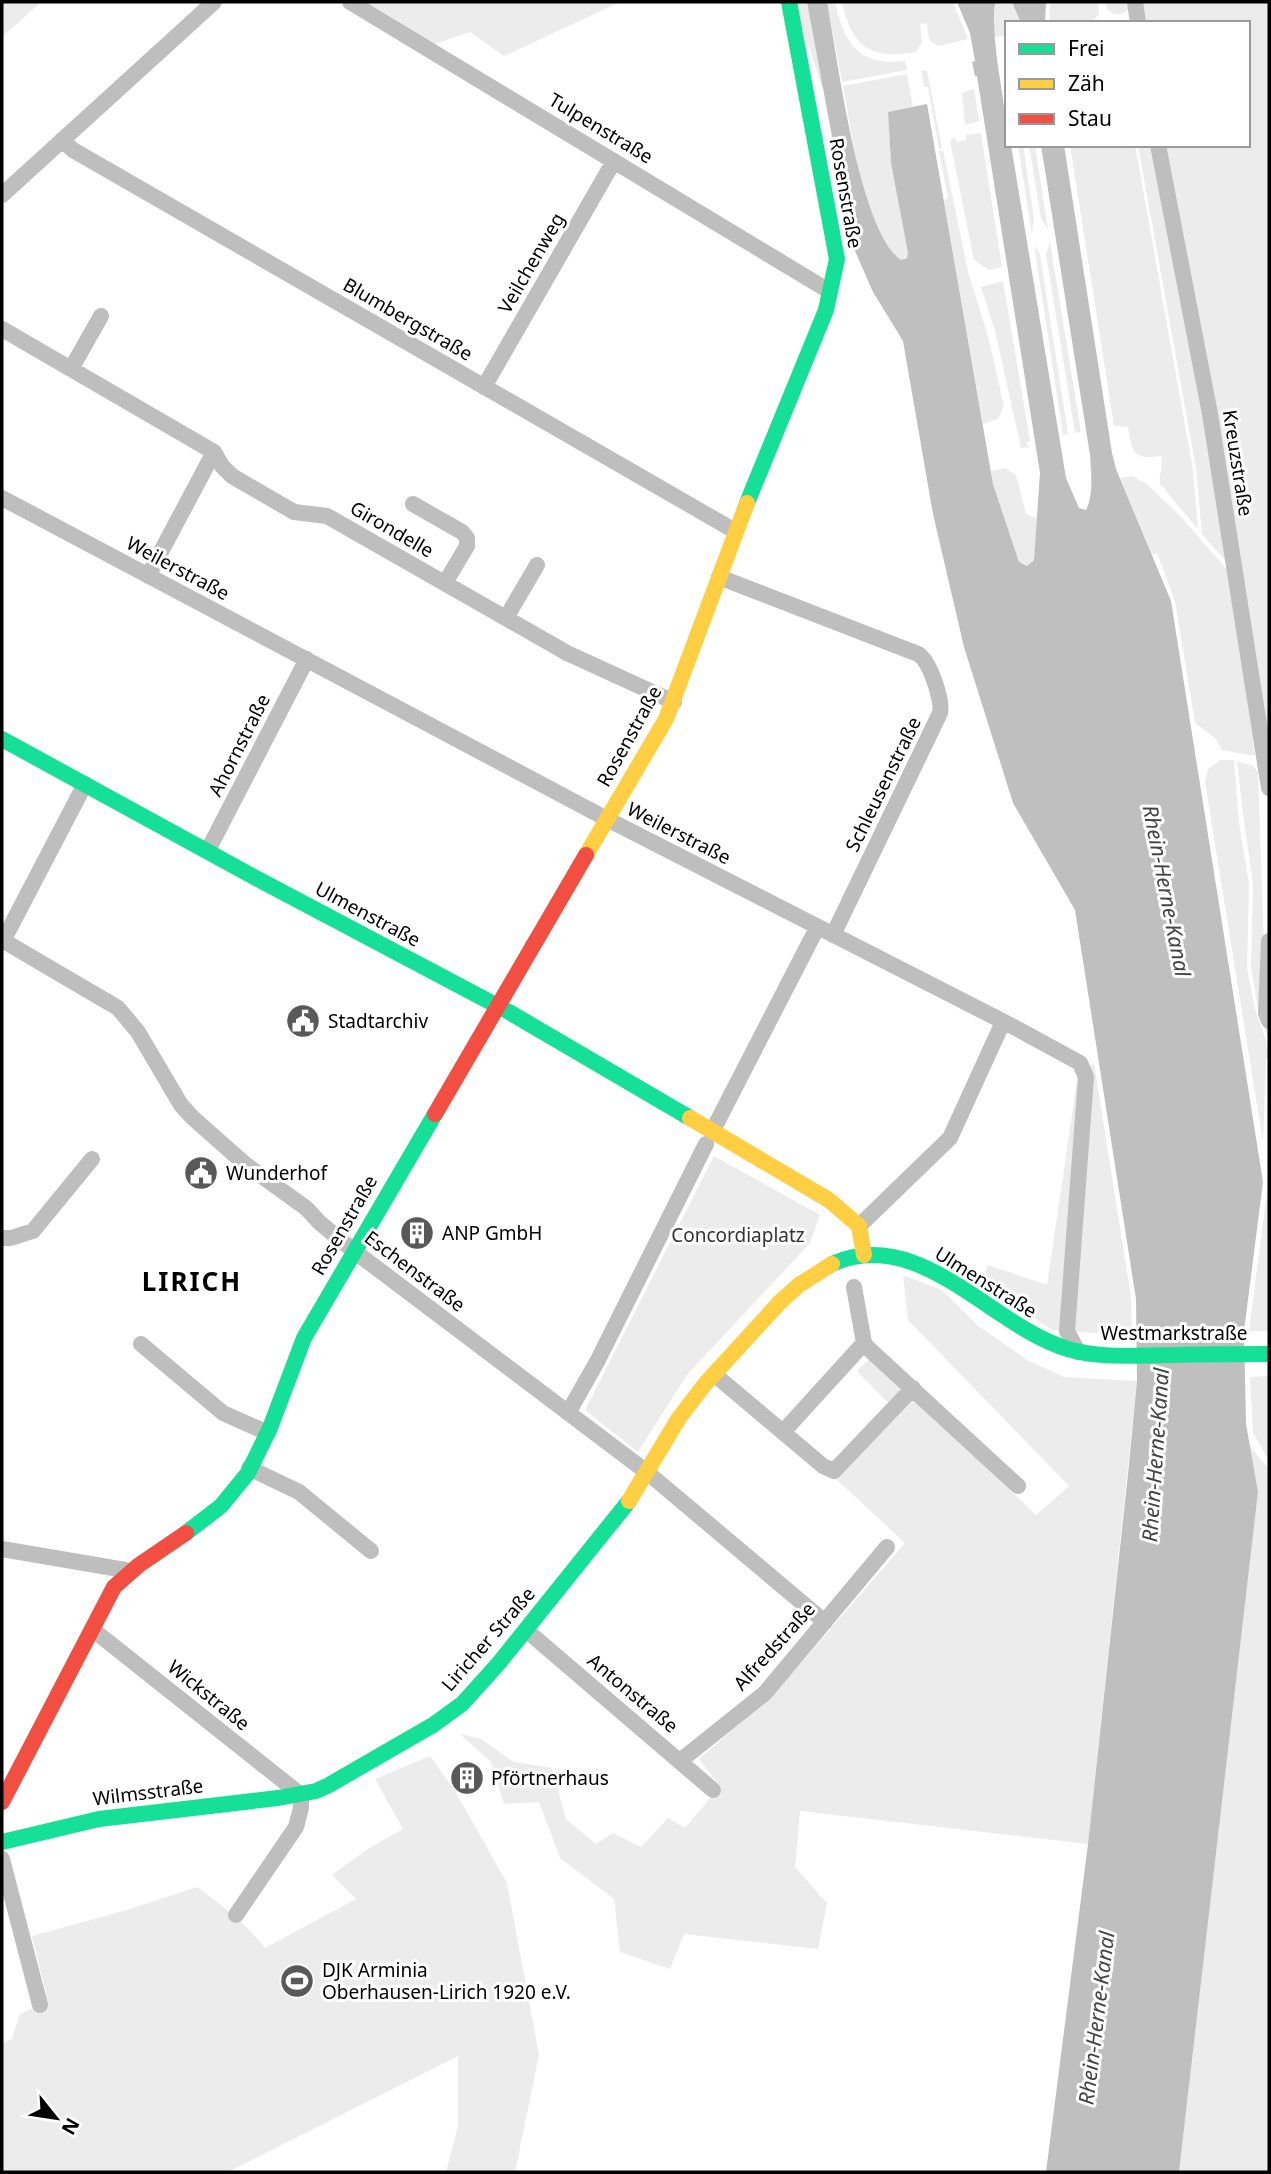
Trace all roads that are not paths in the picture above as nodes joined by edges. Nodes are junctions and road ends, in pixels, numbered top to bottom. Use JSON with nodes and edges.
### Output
{"nodes":[{"id":1,"x":214,"y":2,"type":"edge"},
{"id":2,"x":350,"y":2,"type":"edge"},
{"id":3,"x":789,"y":2,"type":"edge"},
{"id":4,"x":1135,"y":2,"type":"edge"},
{"id":5,"x":1138,"y":21,"type":"edge"},
{"id":6,"x":62,"y":140,"type":"junction"},
{"id":7,"x":1158,"y":147,"type":"edge"},
{"id":8,"x":614,"y":161,"type":"junction"},
{"id":9,"x":2,"y":195,"type":"edge"},
{"id":10,"x":829,"y":291,"type":"junction"},
{"id":11,"x":102,"y":316,"type":"dead end"},
{"id":12,"x":2,"y":329,"type":"edge"},
{"id":13,"x":71,"y":369,"type":"junction"},
{"id":14,"x":484,"y":387,"type":"junction"},
{"id":15,"x":214,"y":452,"type":"junction"},
{"id":16,"x":2,"y":498,"type":"edge"},
{"id":17,"x":413,"y":504,"type":"dead end"},
{"id":18,"x":735,"y":531,"type":"junction"},
{"id":19,"x":537,"y":565,"type":"dead end"},
{"id":20,"x":148,"y":576,"type":"junction"},
{"id":21,"x":719,"y":577,"type":"junction"},
{"id":22,"x":445,"y":583,"type":"junction"},
{"id":23,"x":506,"y":618,"type":"junction"},
{"id":24,"x":307,"y":659,"type":"junction"},
{"id":25,"x":674,"y":702,"type":"junction"},
{"id":26,"x":2,"y":738,"type":"edge"},
{"id":27,"x":85,"y":783,"type":"junction"},
{"id":28,"x":1269,"y":788,"type":"edge"},
{"id":29,"x":607,"y":819,"type":"junction"},
{"id":30,"x":208,"y":850,"type":"junction"},
{"id":31,"x":817,"y":928,"type":"junction"},
{"id":32,"x":833,"y":935,"type":"junction"},
{"id":33,"x":2,"y":940,"type":"edge"},
{"id":34,"x":1269,"y":941,"type":"edge"},
{"id":35,"x":497,"y":1008,"type":"junction"},
{"id":36,"x":1269,"y":1021,"type":"edge"},
{"id":37,"x":1003,"y":1022,"type":"junction"},
{"id":38,"x":709,"y":1137,"type":"junction"},
{"id":39,"x":92,"y":1159,"type":"dead end"},
{"id":40,"x":859,"y":1226,"type":"junction"},
{"id":41,"x":2,"y":1238,"type":"edge"},
{"id":42,"x":354,"y":1251,"type":"junction"},
{"id":43,"x":864,"y":1255,"type":"junction"},
{"id":44,"x":854,"y":1287,"type":"dead end"},
{"id":45,"x":864,"y":1343,"type":"junction"},
{"id":46,"x":141,"y":1344,"type":"dead end"},
{"id":47,"x":1078,"y":1352,"type":"junction"},
{"id":48,"x":1269,"y":1354,"type":"edge"},
{"id":49,"x":714,"y":1374,"type":"junction"},
{"id":50,"x":912,"y":1388,"type":"junction"},
{"id":51,"x":568,"y":1413,"type":"junction"},
{"id":52,"x":783,"y":1432,"type":"junction"},
{"id":53,"x":268,"y":1433,"type":"junction"},
{"id":54,"x":249,"y":1468,"type":"junction"},
{"id":55,"x":649,"y":1473,"type":"junction"},
{"id":56,"x":1018,"y":1486,"type":"dead end"},
{"id":57,"x":887,"y":1547,"type":"dead end"},
{"id":58,"x":2,"y":1549,"type":"edge"},
{"id":59,"x":371,"y":1551,"type":"dead end"},
{"id":60,"x":131,"y":1571,"type":"junction"},
{"id":61,"x":825,"y":1622,"type":"junction"},
{"id":62,"x":92,"y":1629,"type":"junction"},
{"id":63,"x":526,"y":1630,"type":"junction"},
{"id":64,"x":680,"y":1761,"type":"junction"},
{"id":65,"x":713,"y":1790,"type":"dead end"},
{"id":66,"x":301,"y":1795,"type":"junction"},
{"id":67,"x":2,"y":1802,"type":"edge"},
{"id":68,"x":2,"y":1842,"type":"edge"},
{"id":69,"x":2,"y":1859,"type":"edge"},
{"id":70,"x":236,"y":1915,"type":"dead end"},
{"id":71,"x":40,"y":2005,"type":"dead end"}],
"edges":[{"from":1,"to":6,"type":"street"},
{"from":2,"to":8,"type":"street","name":"Tulpenstraße"},
{"from":3,"to":10,"type":"street","name":"Rosenstraße"},
{"from":4,"to":5,"type":"street"},
{"from":6,"to":9,"type":"street"},
{"from":6,"to":14,"type":"street","name":"Blumbergstraße"},
{"from":7,"to":28,"type":"street","name":"Kreuzstraße"},
{"from":8,"to":10,"type":"street","name":"Tulpenstraße"},
{"from":8,"to":14,"type":"street","name":"Veilchenweg"},
{"from":10,"to":18,"type":"street","name":"Rosenstraße"},
{"from":11,"to":13,"type":"street"},
{"from":12,"to":13,"type":"street","name":"Girondelle"},
{"from":13,"to":15,"type":"street","name":"Girondelle"},
{"from":14,"to":18,"type":"street","name":"Blumbergstraße"},
{"from":15,"to":20,"type":"street"},
{"from":15,"to":22,"type":"street","name":"Girondelle"},
{"from":16,"to":20,"type":"street","name":"Weilerstraße"},
{"from":17,"to":22,"type":"street","name":"Girondelle"},
{"from":18,"to":21,"type":"street","name":"Rosenstraße"},
{"from":19,"to":23,"type":"street"},
{"from":20,"to":24,"type":"street","name":"Weilerstraße"},
{"from":21,"to":25,"type":"street","name":"Rosenstraße"},
{"from":21,"to":32,"type":"street","name":"Schleusenstraße"},
{"from":22,"to":23,"type":"street","name":"Girondelle"},
{"from":23,"to":25,"type":"street","name":"Girondelle"},
{"from":24,"to":29,"type":"street","name":"Weilerstraße"},
{"from":24,"to":30,"type":"street","name":"Ahornstraße"},
{"from":25,"to":29,"type":"street","name":"Rosenstraße"},
{"from":26,"to":27,"type":"street","name":"Ulmenstraße"},
{"from":27,"to":30,"type":"street","name":"Ulmenstraße"},
{"from":27,"to":33,"type":"street"},
{"from":29,"to":31,"type":"street","name":"Weilerstraße"},
{"from":29,"to":35,"type":"street","name":"Rosenstraße"},
{"from":30,"to":35,"type":"street","name":"Ulmenstraße"},
{"from":31,"to":32,"type":"street","name":"Weilerstraße"},
{"from":31,"to":38,"type":"street"},
{"from":32,"to":37,"type":"street","name":"Weilerstraße"},
{"from":33,"to":42,"type":"street","name":"Eschenstraße"},
{"from":34,"to":36,"type":"street"},
{"from":35,"to":38,"type":"street","name":"Ulmenstraße"},
{"from":35,"to":42,"type":"street","name":"Rosenstraße"},
{"from":37,"to":40,"type":"street"},
{"from":37,"to":47,"type":"street","name":"Weilerstraße"},
{"from":38,"to":40,"type":"street","name":"Ulmenstraße"},
{"from":38,"to":51,"type":"street"},
{"from":39,"to":41,"type":"street"},
{"from":40,"to":43,"type":"street"},
{"from":42,"to":51,"type":"street","name":"Eschenstraße"},
{"from":42,"to":53,"type":"street","name":"Rosenstraße"},
{"from":43,"to":47,"type":"street","name":"Ulmenstraße"},
{"from":43,"to":49,"type":"street","name":"Liricher Straße"},
{"from":44,"to":45,"type":"street"},
{"from":45,"to":50,"type":"street"},
{"from":45,"to":52,"type":"street"},
{"from":46,"to":53,"type":"street"},
{"from":47,"to":48,"type":"street","name":"Westmarkstraße"},
{"from":49,"to":52,"type":"street"},
{"from":49,"to":55,"type":"street","name":"Liricher Straße"},
{"from":50,"to":52,"type":"street"},
{"from":50,"to":56,"type":"street"},
{"from":51,"to":55,"type":"street","name":"Eschenstraße"},
{"from":53,"to":54,"type":"street","name":"Rosenstraße"},
{"from":54,"to":59,"type":"street"},
{"from":54,"to":60,"type":"street","name":"Rosenstraße"},
{"from":55,"to":61,"type":"street","name":"Eschenstraße"},
{"from":55,"to":63,"type":"street","name":"Liricher Straße"},
{"from":57,"to":61,"type":"street","name":"Alfredstraße"},
{"from":58,"to":60,"type":"street"},
{"from":60,"to":62,"type":"street","name":"Rosenstraße"},
{"from":61,"to":64,"type":"street","name":"Alfredstraße"},
{"from":62,"to":66,"type":"street","name":"Wickstraße"},
{"from":62,"to":67,"type":"street","name":"Rosenstraße"},
{"from":63,"to":64,"type":"street","name":"Antonstraße"},
{"from":63,"to":66,"type":"street","name":"Liricher Straße"},
{"from":64,"to":65,"type":"street","name":"Antonstraße"},
{"from":66,"to":68,"type":"street","name":"Wilmsstraße"},
{"from":66,"to":70,"type":"street"},
{"from":69,"to":71,"type":"street"}]}
